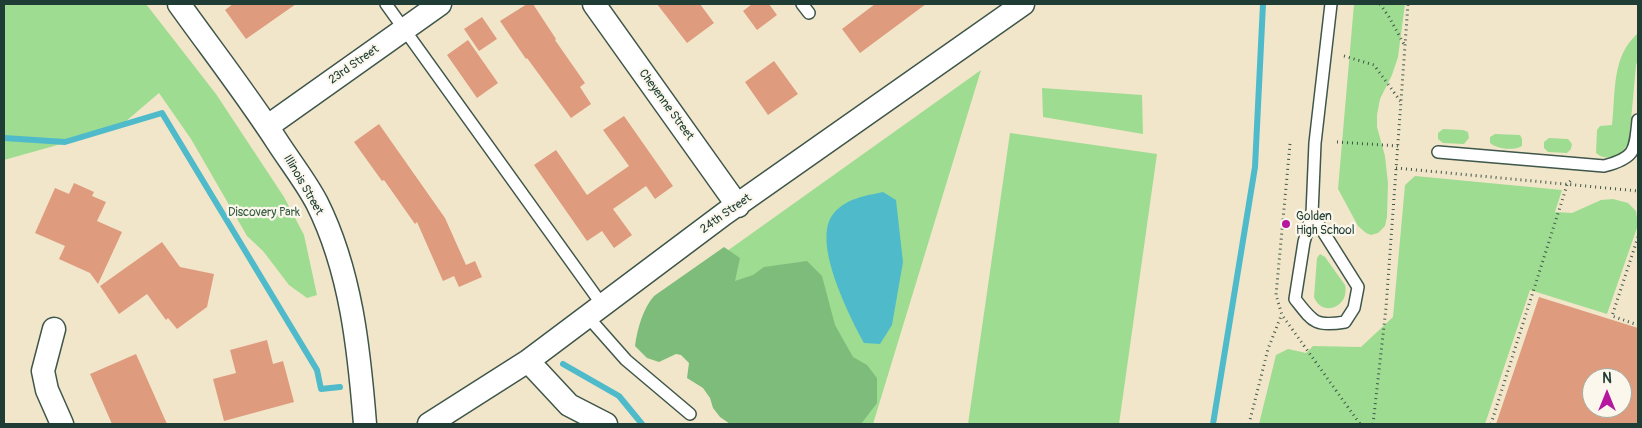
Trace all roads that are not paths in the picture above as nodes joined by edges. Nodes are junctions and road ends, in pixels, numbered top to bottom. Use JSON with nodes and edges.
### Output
{"nodes":[{"id":1,"x":179,"y":4,"type":"edge"},
{"id":2,"x":386,"y":4,"type":"edge"},
{"id":3,"x":440,"y":4,"type":"edge"},
{"id":4,"x":594,"y":4,"type":"edge"},
{"id":5,"x":1331,"y":4,"type":"edge"},
{"id":6,"x":1018,"y":5,"type":"edge"},
{"id":7,"x":404,"y":30,"type":"junction"},
{"id":8,"x":1638,"y":120,"type":"edge"},
{"id":9,"x":268,"y":126,"type":"junction"},
{"id":10,"x":1438,"y":152,"type":"dead end"},
{"id":11,"x":738,"y":206,"type":"junction"},
{"id":12,"x":1312,"y":214,"type":"junction"},
{"id":13,"x":596,"y":312,"type":"junction"},
{"id":14,"x":54,"y":329,"type":"dead end"},
{"id":15,"x":528,"y":361,"type":"junction"},
{"id":16,"x":690,"y":414,"type":"dead end"},
{"id":17,"x":62,"y":424,"type":"edge"},
{"id":18,"x":365,"y":424,"type":"edge"},
{"id":19,"x":429,"y":424,"type":"edge"},
{"id":20,"x":606,"y":424,"type":"edge"}],
"edges":[{"from":1,"to":9,"type":"street","name":"Illinois Street"},
{"from":2,"to":7,"type":"lane"},
{"from":3,"to":7,"type":"street","name":"23rd Street"},
{"from":4,"to":11,"type":"street","name":"Cheyenne Street"},
{"from":5,"to":12,"type":"lane"},
{"from":6,"to":11,"type":"street","name":"24th Street"},
{"from":7,"to":9,"type":"street","name":"23rd Street"},
{"from":7,"to":13,"type":"lane"},
{"from":8,"to":10,"type":"lane"},
{"from":9,"to":18,"type":"street","name":"Illinois Street"},
{"from":11,"to":13,"type":"street","name":"24th Street"},
{"from":12,"to":12,"type":"lane"},
{"from":13,"to":15,"type":"street","name":"24th Street"},
{"from":13,"to":16,"type":"lane"},
{"from":14,"to":17,"type":"street"},
{"from":15,"to":19,"type":"street","name":"24th Street"},
{"from":15,"to":20,"type":"street"}]}
